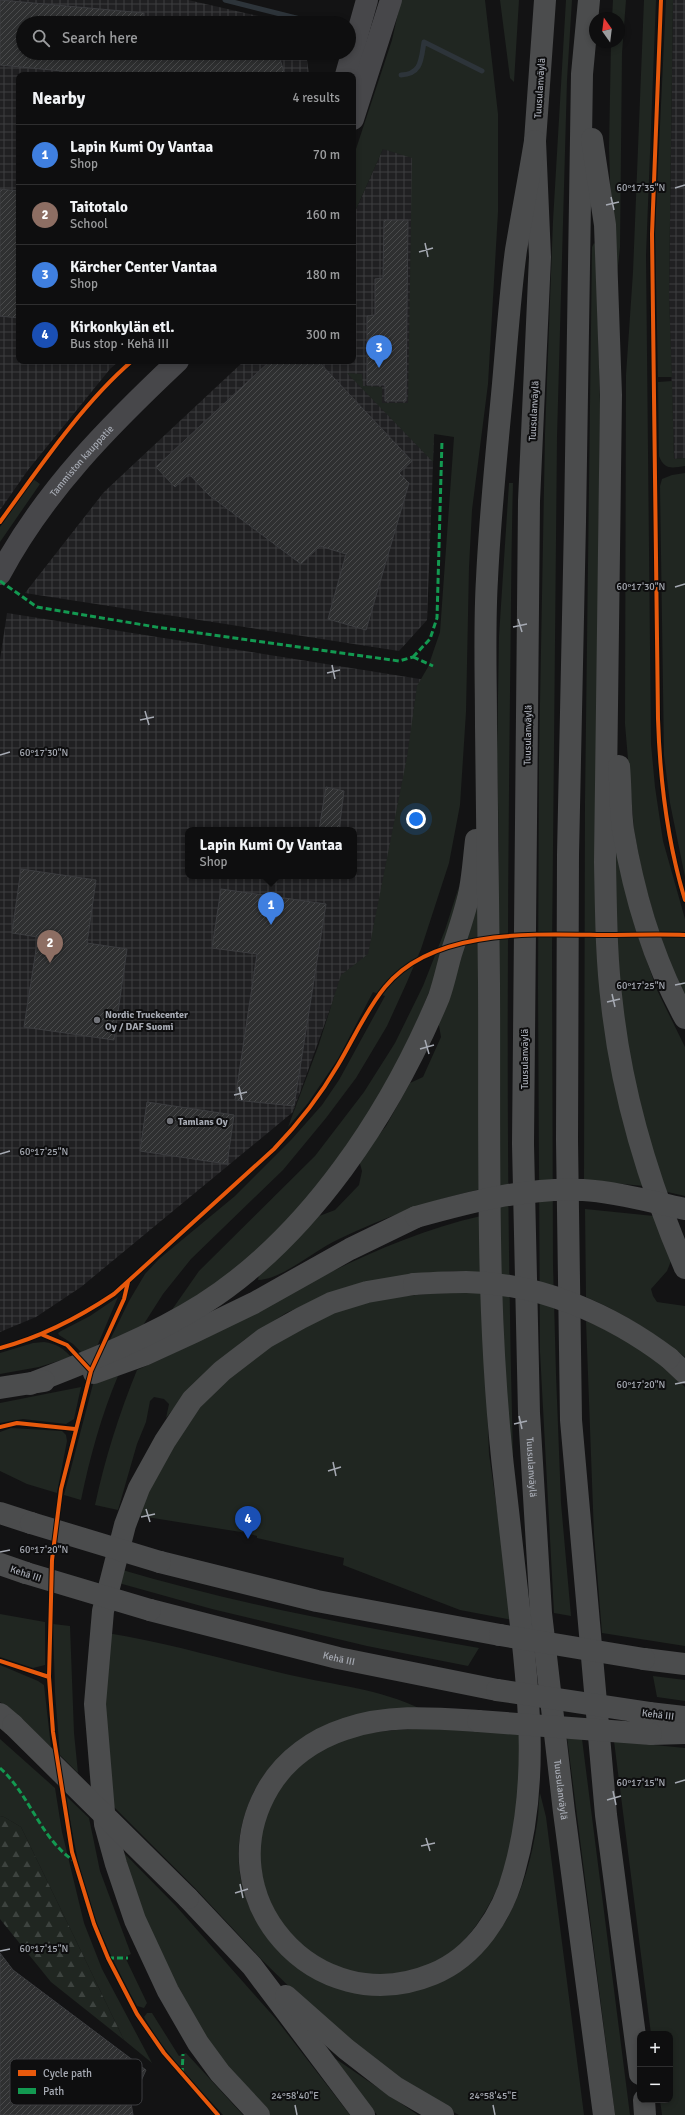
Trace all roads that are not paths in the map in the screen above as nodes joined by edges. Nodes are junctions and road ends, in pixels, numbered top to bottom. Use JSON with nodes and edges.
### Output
{"nodes":[{"id":1,"x":367,"y":0,"type":"edge"},
{"id":2,"x":391,"y":0,"type":"edge"},
{"id":3,"x":545,"y":0,"type":"edge"},
{"id":4,"x":590,"y":0,"type":"edge"},
{"id":5,"x":356,"y":39,"type":"edge"},
{"id":6,"x":350,"y":60,"type":"edge"},
{"id":7,"x":347,"y":72,"type":"edge"},
{"id":8,"x":582,"y":74,"type":"junction"},
{"id":9,"x":356,"y":110,"type":"edge"},
{"id":10,"x":535,"y":141,"type":"junction"},
{"id":11,"x":175,"y":364,"type":"edge"},
{"id":12,"x":608,"y":573,"type":"junction"},
{"id":13,"x":0,"y":574,"type":"edge"},
{"id":14,"x":486,"y":758,"type":"junction"},
{"id":15,"x":685,"y":1018,"type":"edge"},
{"id":16,"x":685,"y":1209,"type":"edge"},
{"id":17,"x":685,"y":1268,"type":"edge"},
{"id":18,"x":685,"y":1373,"type":"edge"},
{"id":19,"x":30,"y":1384,"type":"junction"},
{"id":20,"x":0,"y":1388,"type":"edge"},
{"id":21,"x":0,"y":1512,"type":"edge"},
{"id":22,"x":0,"y":1564,"type":"edge"},
{"id":23,"x":685,"y":1664,"type":"edge"},
{"id":24,"x":685,"y":1717,"type":"edge"},
{"id":25,"x":6,"y":1720,"type":"edge"},
{"id":26,"x":685,"y":1733,"type":"edge"},
{"id":27,"x":252,"y":1966,"type":"junction"},
{"id":28,"x":639,"y":2067,"type":"edge"},
{"id":29,"x":644,"y":2103,"type":"edge"},
{"id":30,"x":258,"y":2115,"type":"edge"},
{"id":31,"x":364,"y":2115,"type":"edge"},
{"id":32,"x":443,"y":2115,"type":"edge"},
{"id":33,"x":604,"y":2115,"type":"edge"},
{"id":34,"x":646,"y":2115,"type":"edge"}],
"edges":[{"from":1,"to":5,"type":"main road"},
{"from":2,"to":9,"type":"main road"},
{"from":3,"to":10,"type":"highway","name":"Tuusulanväylä"},
{"from":4,"to":8,"type":"highway"},
{"from":6,"to":7,"type":"main road"},
{"from":8,"to":12,"type":"highway"},
{"from":8,"to":28,"type":"highway"},
{"from":10,"to":14,"type":"highway"},
{"from":10,"to":33,"type":"highway","name":"Tuusulanväylä"},
{"from":11,"to":13,"type":"main road","name":"Tammiston kauppatie"},
{"from":12,"to":15,"type":"highway"},
{"from":12,"to":17,"type":"highway"},
{"from":14,"to":19,"type":"highway"},
{"from":14,"to":26,"type":"highway","bridge":true},
{"from":16,"to":19,"type":"highway","bridge":true},
{"from":18,"to":30,"type":"highway","bridge":true},
{"from":19,"to":20,"type":"highway"},
{"from":21,"to":23,"type":"highway","bridge":true},
{"from":22,"to":24,"type":"highway","name":"Kehä III","bridge":true},
{"from":25,"to":27,"type":"highway","bridge":true},
{"from":27,"to":31,"type":"highway"},
{"from":27,"to":32,"type":"highway"},
{"from":29,"to":34,"type":"highway"}]}
